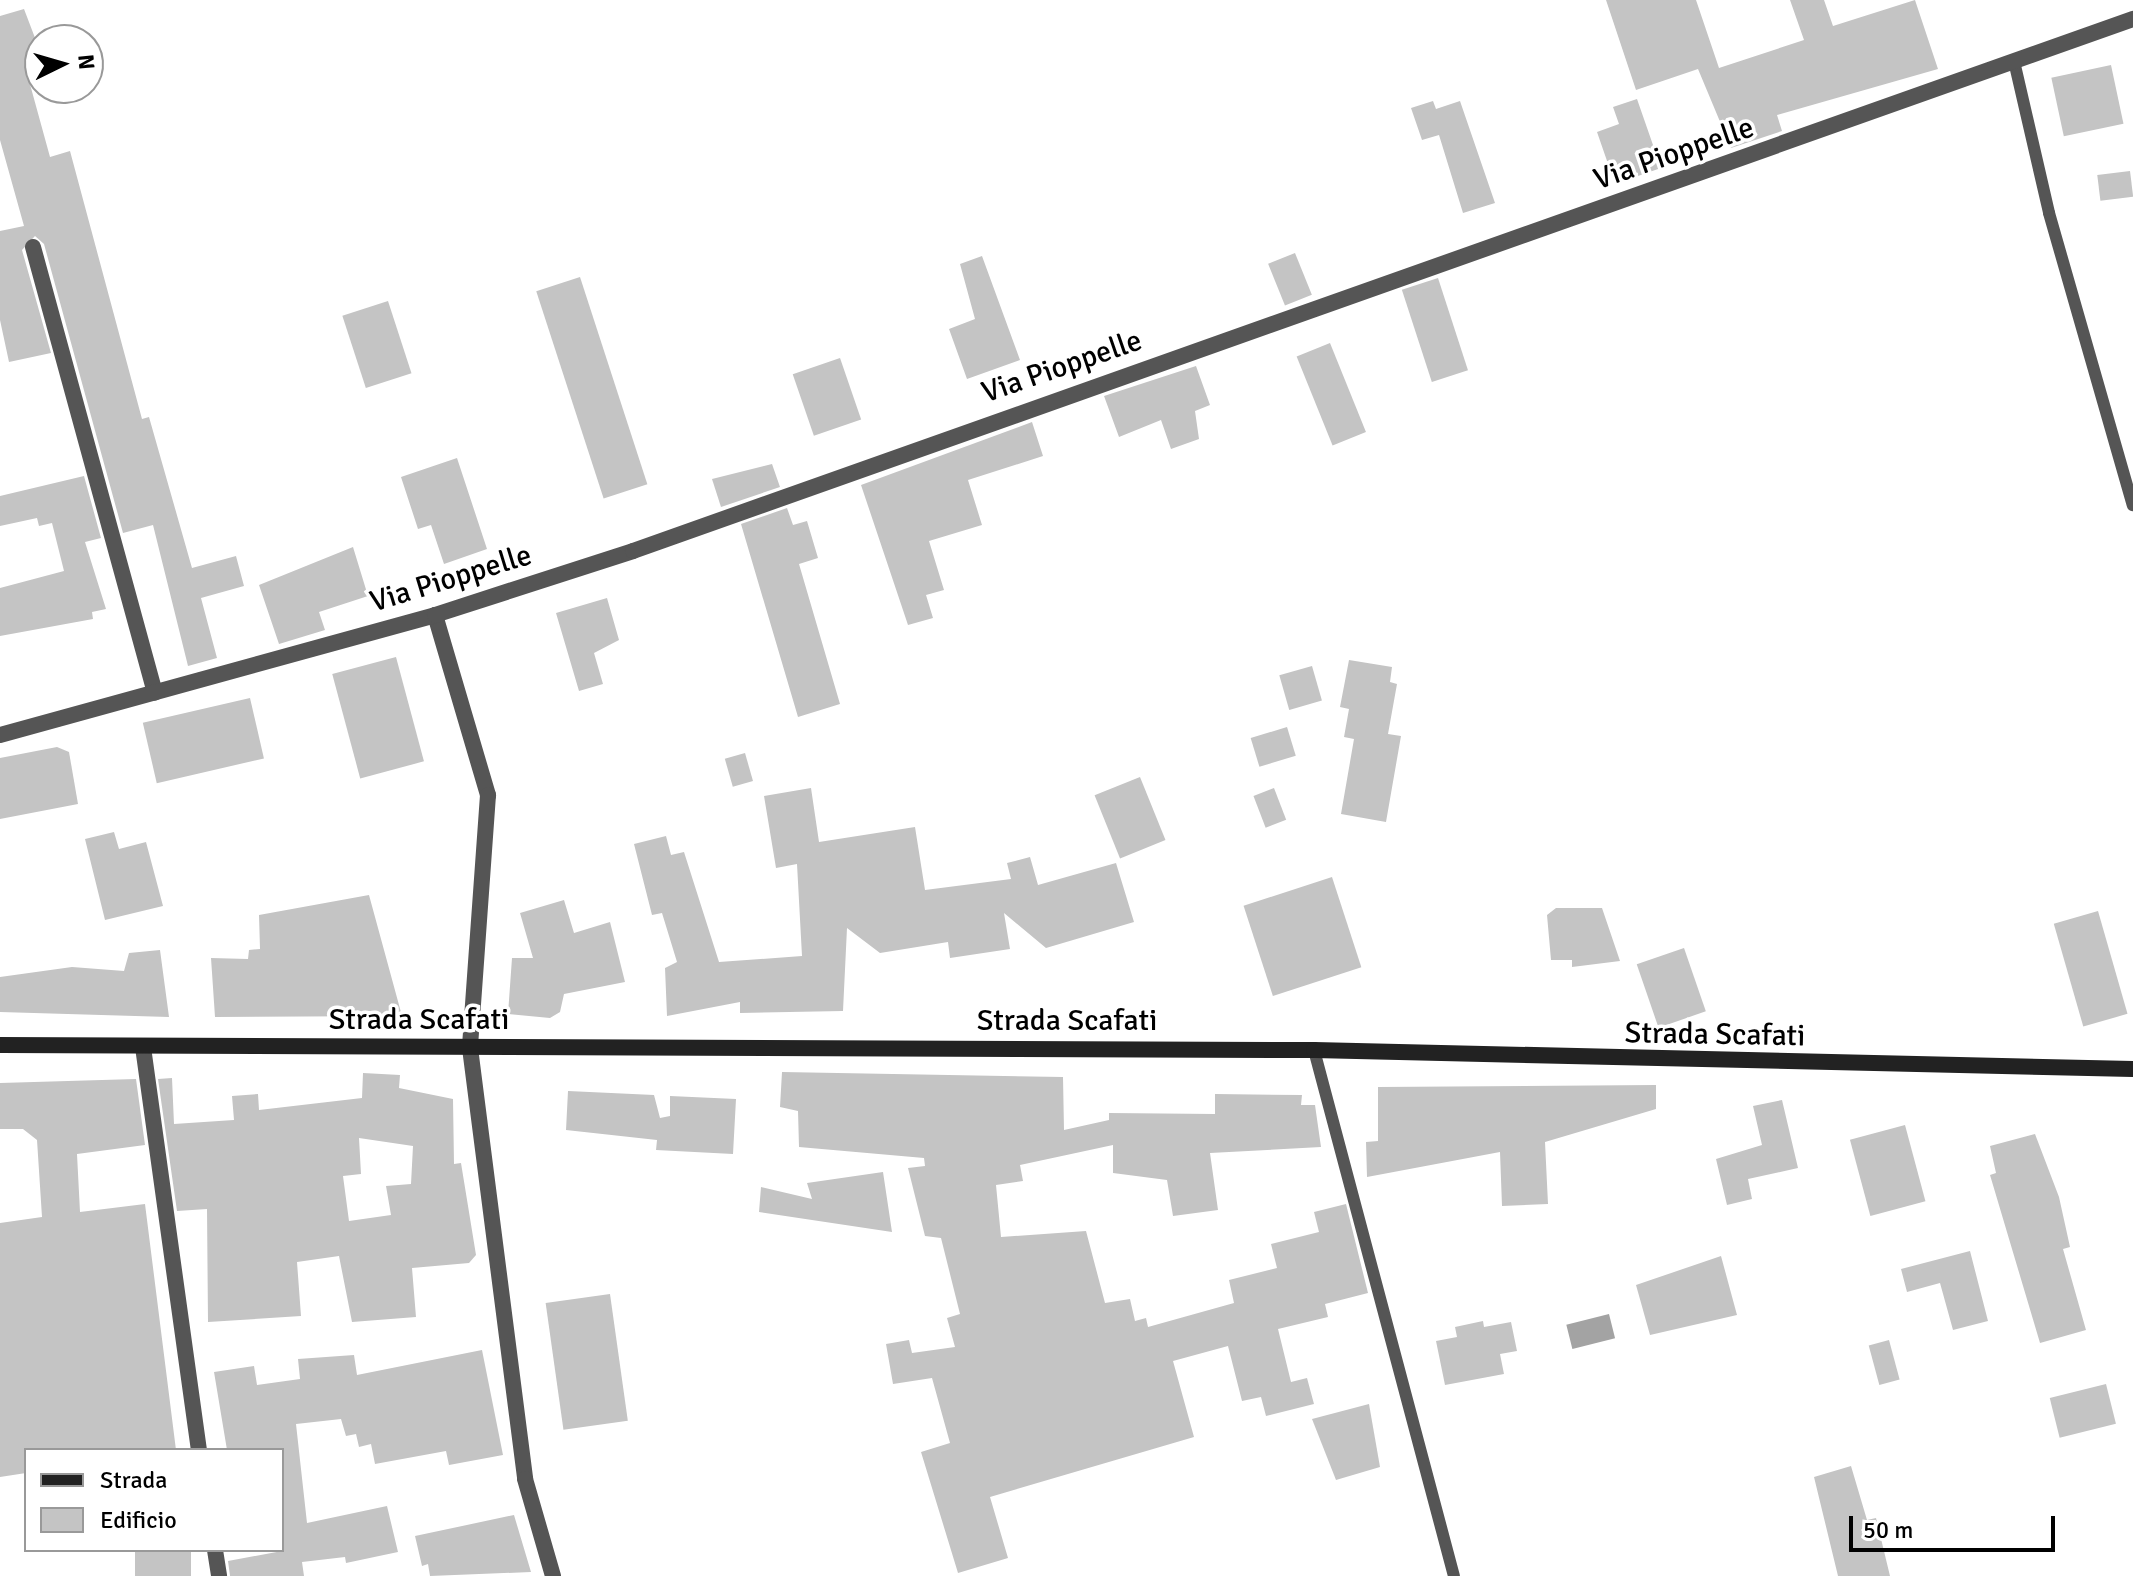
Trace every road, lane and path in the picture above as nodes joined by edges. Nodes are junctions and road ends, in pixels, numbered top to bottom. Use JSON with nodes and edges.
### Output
{"nodes":[{"id":1,"x":2133,"y":19,"type":"edge"},
{"id":2,"x":2014,"y":61,"type":"junction"},
{"id":3,"x":33,"y":247,"type":"dead end"},
{"id":4,"x":2133,"y":505,"type":"edge"},
{"id":5,"x":435,"y":615,"type":"junction"},
{"id":6,"x":155,"y":693,"type":"junction"},
{"id":7,"x":0,"y":735,"type":"edge"},
{"id":8,"x":0,"y":1045,"type":"edge"},
{"id":9,"x":143,"y":1047,"type":"junction"},
{"id":10,"x":470,"y":1048,"type":"junction"},
{"id":11,"x":1314,"y":1050,"type":"junction"},
{"id":12,"x":2133,"y":1069,"type":"edge"},
{"id":13,"x":199,"y":1448,"type":"edge"},
{"id":14,"x":215,"y":1552,"type":"edge"},
{"id":15,"x":219,"y":1576,"type":"edge"},
{"id":16,"x":553,"y":1576,"type":"edge"},
{"id":17,"x":1454,"y":1576,"type":"edge"}],
"edges":[{"from":1,"to":2,"type":"street","name":"Via Pioppelle"},
{"from":2,"to":4,"type":"lane"},
{"from":2,"to":5,"type":"street","name":"Via Pioppelle"},
{"from":3,"to":6,"type":"street"},
{"from":5,"to":6,"type":"street","name":"Via Pioppelle"},
{"from":5,"to":10,"type":"street"},
{"from":6,"to":7,"type":"street","name":"Via Pioppelle"},
{"from":8,"to":9,"type":"street","name":"Strada Scafati"},
{"from":9,"to":10,"type":"street","name":"Strada Scafati"},
{"from":9,"to":13,"type":"street"},
{"from":10,"to":11,"type":"street","name":"Strada Scafati"},
{"from":10,"to":16,"type":"street"},
{"from":11,"to":12,"type":"street","name":"Strada Scafati"},
{"from":11,"to":17,"type":"lane"},
{"from":14,"to":15,"type":"street"}]}
